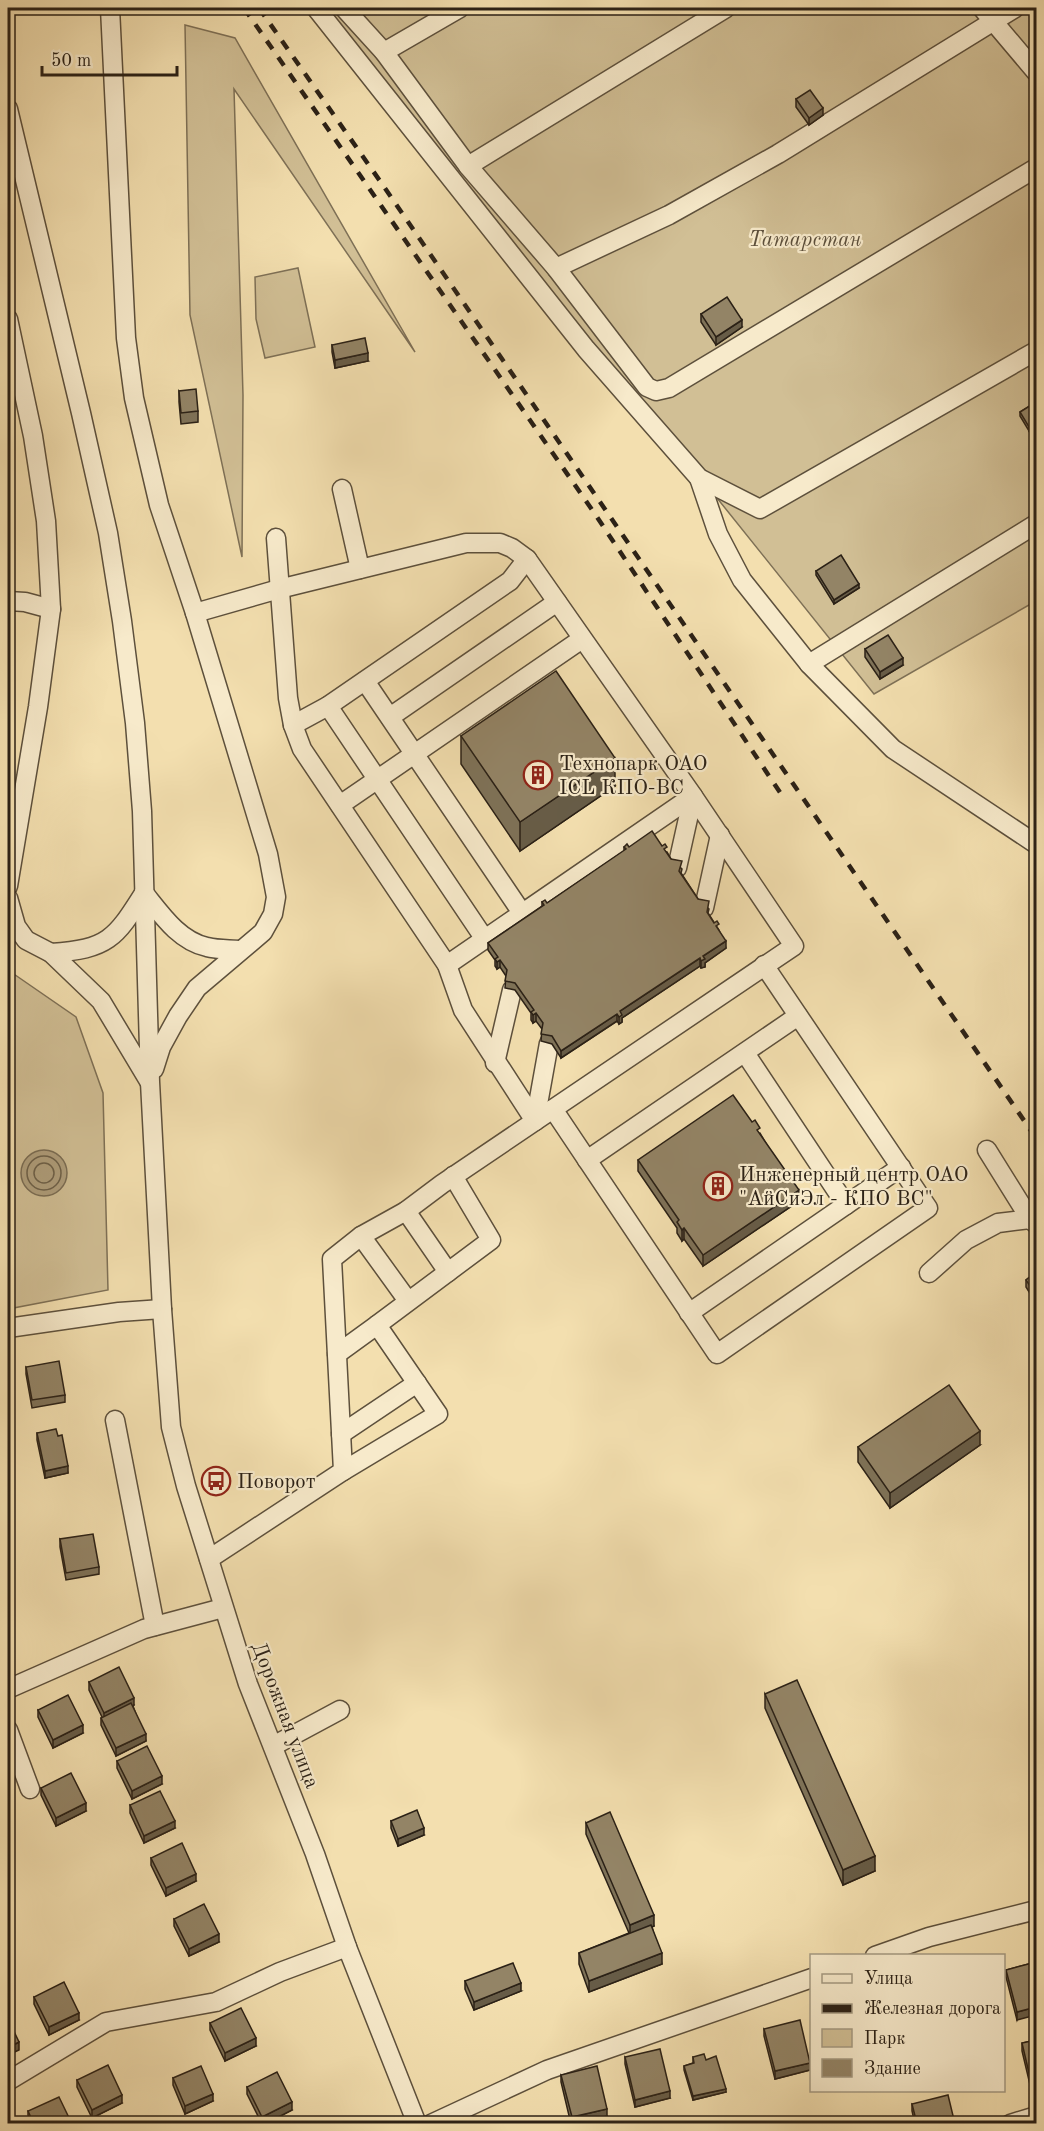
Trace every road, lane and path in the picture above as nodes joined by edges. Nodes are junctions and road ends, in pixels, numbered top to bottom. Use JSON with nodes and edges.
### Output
{"nodes":[{"id":1,"x":110,"y":8,"type":"edge"},
{"id":2,"x":316,"y":8,"type":"edge"},
{"id":3,"x":344,"y":8,"type":"edge"},
{"id":4,"x":460,"y":8,"type":"edge"},
{"id":5,"x":726,"y":8,"type":"edge"},
{"id":6,"x":1015,"y":8,"type":"edge"},
{"id":7,"x":987,"y":15,"type":"edge"},
{"id":8,"x":384,"y":52,"type":"junction"},
{"id":9,"x":1036,"y":72,"type":"edge"},
{"id":10,"x":8,"y":109,"type":"edge"},
{"id":11,"x":468,"y":166,"type":"junction"},
{"id":12,"x":1036,"y":168,"type":"edge"},
{"id":13,"x":556,"y":268,"type":"junction"},
{"id":14,"x":8,"y":319,"type":"edge"},
{"id":15,"x":1036,"y":351,"type":"edge"},
{"id":16,"x":699,"y":478,"type":"junction"},
{"id":17,"x":342,"y":489,"type":"dead end"},
{"id":18,"x":1036,"y":524,"type":"edge"},
{"id":19,"x":276,"y":538,"type":"dead end"},
{"id":20,"x":527,"y":559,"type":"junction"},
{"id":21,"x":360,"y":570,"type":"junction"},
{"id":22,"x":279,"y":589,"type":"junction"},
{"id":23,"x":8,"y":601,"type":"edge"},
{"id":24,"x":557,"y":602,"type":"junction"},
{"id":25,"x":51,"y":609,"type":"junction"},
{"id":26,"x":195,"y":613,"type":"junction"},
{"id":27,"x":582,"y":639,"type":"junction"},
{"id":28,"x":809,"y":663,"type":"junction"},
{"id":29,"x":365,"y":681,"type":"junction"},
{"id":30,"x":328,"y":706,"type":"junction"},
{"id":31,"x":390,"y":717,"type":"junction"},
{"id":32,"x":293,"y":725,"type":"junction"},
{"id":33,"x":416,"y":755,"type":"junction"},
{"id":34,"x":378,"y":780,"type":"junction"},
{"id":35,"x":693,"y":796,"type":"junction"},
{"id":36,"x":340,"y":805,"type":"junction"},
{"id":37,"x":720,"y":835,"type":"junction"},
{"id":38,"x":1036,"y":844,"type":"edge"},
{"id":39,"x":677,"y":868,"type":"edge"},
{"id":40,"x":8,"y":886,"type":"edge"},
{"id":41,"x":144,"y":893,"type":"junction"},
{"id":42,"x":8,"y":898,"type":"edge"},
{"id":43,"x":704,"y":908,"type":"edge"},
{"id":44,"x":522,"y":914,"type":"junction"},
{"id":45,"x":484,"y":938,"type":"junction"},
{"id":46,"x":240,"y":950,"type":"junction"},
{"id":47,"x":51,"y":953,"type":"junction"},
{"id":48,"x":447,"y":965,"type":"junction"},
{"id":49,"x":764,"y":965,"type":"junction"},
{"id":50,"x":512,"y":990,"type":"edge"},
{"id":51,"x":798,"y":1016,"type":"junction"},
{"id":52,"x":549,"y":1043,"type":"edge"},
{"id":53,"x":745,"y":1053,"type":"junction"},
{"id":54,"x":495,"y":1063,"type":"junction"},
{"id":55,"x":150,"y":1082,"type":"junction"},
{"id":56,"x":553,"y":1109,"type":"junction"},
{"id":57,"x":535,"y":1121,"type":"junction"},
{"id":58,"x":987,"y":1150,"type":"dead end"},
{"id":59,"x":587,"y":1160,"type":"junction"},
{"id":60,"x":901,"y":1167,"type":"junction"},
{"id":61,"x":453,"y":1176,"type":"junction"},
{"id":62,"x":846,"y":1205,"type":"junction"},
{"id":63,"x":406,"y":1211,"type":"junction"},
{"id":64,"x":1033,"y":1222,"type":"edge"},
{"id":65,"x":361,"y":1236,"type":"junction"},
{"id":66,"x":448,"y":1272,"type":"junction"},
{"id":67,"x":929,"y":1273,"type":"dead end"},
{"id":68,"x":408,"y":1301,"type":"junction"},
{"id":69,"x":162,"y":1309,"type":"junction"},
{"id":70,"x":689,"y":1313,"type":"junction"},
{"id":71,"x":377,"y":1325,"type":"junction"},
{"id":72,"x":8,"y":1328,"type":"edge"},
{"id":73,"x":337,"y":1354,"type":"junction"},
{"id":74,"x":417,"y":1383,"type":"junction"},
{"id":75,"x":115,"y":1420,"type":"dead end"},
{"id":76,"x":341,"y":1434,"type":"junction"},
{"id":77,"x":343,"y":1471,"type":"junction"},
{"id":78,"x":209,"y":1559,"type":"junction"},
{"id":79,"x":223,"y":1608,"type":"junction"},
{"id":80,"x":155,"y":1626,"type":"junction"},
{"id":81,"x":8,"y":1687,"type":"edge"},
{"id":82,"x":340,"y":1710,"type":"dead end"},
{"id":83,"x":8,"y":1730,"type":"edge"},
{"id":84,"x":273,"y":1746,"type":"junction"},
{"id":85,"x":30,"y":1789,"type":"dead end"},
{"id":86,"x":1036,"y":1910,"type":"edge"},
{"id":87,"x":348,"y":1947,"type":"junction"},
{"id":88,"x":880,"y":1954,"type":"edge"},
{"id":89,"x":810,"y":1979,"type":"edge"},
{"id":90,"x":8,"y":2081,"type":"edge"},
{"id":91,"x":1036,"y":2116,"type":"edge"},
{"id":92,"x":417,"y":2124,"type":"edge"},
{"id":93,"x":431,"y":2124,"type":"edge"},
{"id":94,"x":1010,"y":2124,"type":"edge"}],
"edges":[{"from":1,"to":26,"type":"street"},
{"from":2,"to":16,"type":"street"},
{"from":3,"to":8,"type":"street"},
{"from":4,"to":8,"type":"street"},
{"from":5,"to":11,"type":"street"},
{"from":6,"to":7,"type":"street"},
{"from":7,"to":9,"type":"street"},
{"from":7,"to":13,"type":"street"},
{"from":8,"to":11,"type":"street"},
{"from":10,"to":41,"type":"street","name":"Дорожная улица"},
{"from":11,"to":13,"type":"street"},
{"from":12,"to":13,"type":"street"},
{"from":14,"to":25,"type":"street"},
{"from":15,"to":16,"type":"street"},
{"from":16,"to":28,"type":"street"},
{"from":17,"to":21,"type":"street"},
{"from":18,"to":28,"type":"street"},
{"from":19,"to":22,"type":"street"},
{"from":20,"to":21,"type":"street"},
{"from":20,"to":24,"type":"street"},
{"from":20,"to":29,"type":"street"},
{"from":21,"to":22,"type":"street"},
{"from":22,"to":26,"type":"street"},
{"from":22,"to":32,"type":"street"},
{"from":23,"to":25,"type":"street"},
{"from":24,"to":27,"type":"street"},
{"from":24,"to":31,"type":"street"},
{"from":25,"to":40,"type":"street"},
{"from":26,"to":46,"type":"street"},
{"from":27,"to":33,"type":"street"},
{"from":27,"to":35,"type":"street"},
{"from":28,"to":38,"type":"street"},
{"from":29,"to":30,"type":"street"},
{"from":29,"to":31,"type":"street"},
{"from":30,"to":32,"type":"street"},
{"from":30,"to":34,"type":"street"},
{"from":31,"to":33,"type":"street"},
{"from":32,"to":36,"type":"street"},
{"from":33,"to":34,"type":"street"},
{"from":33,"to":44,"type":"street"},
{"from":34,"to":36,"type":"street"},
{"from":34,"to":45,"type":"street"},
{"from":35,"to":37,"type":"street"},
{"from":35,"to":39,"type":"street"},
{"from":35,"to":44,"type":"street"},
{"from":36,"to":48,"type":"street"},
{"from":37,"to":43,"type":"street"},
{"from":37,"to":49,"type":"street"},
{"from":41,"to":46,"type":"street"},
{"from":41,"to":47,"type":"street"},
{"from":41,"to":55,"type":"street","name":"Дорожная улица"},
{"from":42,"to":47,"type":"street"},
{"from":44,"to":45,"type":"street"},
{"from":45,"to":48,"type":"street"},
{"from":46,"to":55,"type":"street"},
{"from":47,"to":55,"type":"street"},
{"from":48,"to":54,"type":"street"},
{"from":49,"to":51,"type":"street"},
{"from":49,"to":56,"type":"street"},
{"from":50,"to":54,"type":"street"},
{"from":51,"to":53,"type":"street"},
{"from":51,"to":60,"type":"street"},
{"from":52,"to":57,"type":"street"},
{"from":53,"to":59,"type":"street"},
{"from":53,"to":62,"type":"street"},
{"from":54,"to":57,"type":"street"},
{"from":55,"to":69,"type":"street","name":"Дорожная улица"},
{"from":56,"to":57,"type":"street"},
{"from":56,"to":59,"type":"street"},
{"from":57,"to":61,"type":"street"},
{"from":58,"to":64,"type":"street"},
{"from":59,"to":70,"type":"street"},
{"from":60,"to":62,"type":"street"},
{"from":60,"to":70,"type":"street"},
{"from":61,"to":63,"type":"street"},
{"from":61,"to":66,"type":"street"},
{"from":62,"to":70,"type":"street"},
{"from":63,"to":65,"type":"street"},
{"from":63,"to":66,"type":"street"},
{"from":64,"to":67,"type":"street"},
{"from":65,"to":68,"type":"street"},
{"from":65,"to":73,"type":"street"},
{"from":66,"to":68,"type":"street"},
{"from":68,"to":71,"type":"street"},
{"from":69,"to":72,"type":"street"},
{"from":69,"to":78,"type":"street","name":"Дорожная улица"},
{"from":71,"to":73,"type":"street"},
{"from":71,"to":74,"type":"street"},
{"from":73,"to":76,"type":"street"},
{"from":74,"to":76,"type":"street"},
{"from":74,"to":77,"type":"street"},
{"from":75,"to":80,"type":"street"},
{"from":76,"to":77,"type":"street"},
{"from":77,"to":78,"type":"street"},
{"from":78,"to":79,"type":"street","name":"Дорожная улица"},
{"from":79,"to":80,"type":"street"},
{"from":79,"to":84,"type":"street","name":"Дорожная улица"},
{"from":80,"to":81,"type":"street"},
{"from":82,"to":84,"type":"street"},
{"from":83,"to":85,"type":"street"},
{"from":84,"to":87,"type":"street","name":"Дорожная улица"},
{"from":86,"to":88,"type":"street"},
{"from":87,"to":90,"type":"street"},
{"from":87,"to":92,"type":"street","name":"Дорожная улица"},
{"from":89,"to":93,"type":"street"},
{"from":91,"to":94,"type":"street"}]}
